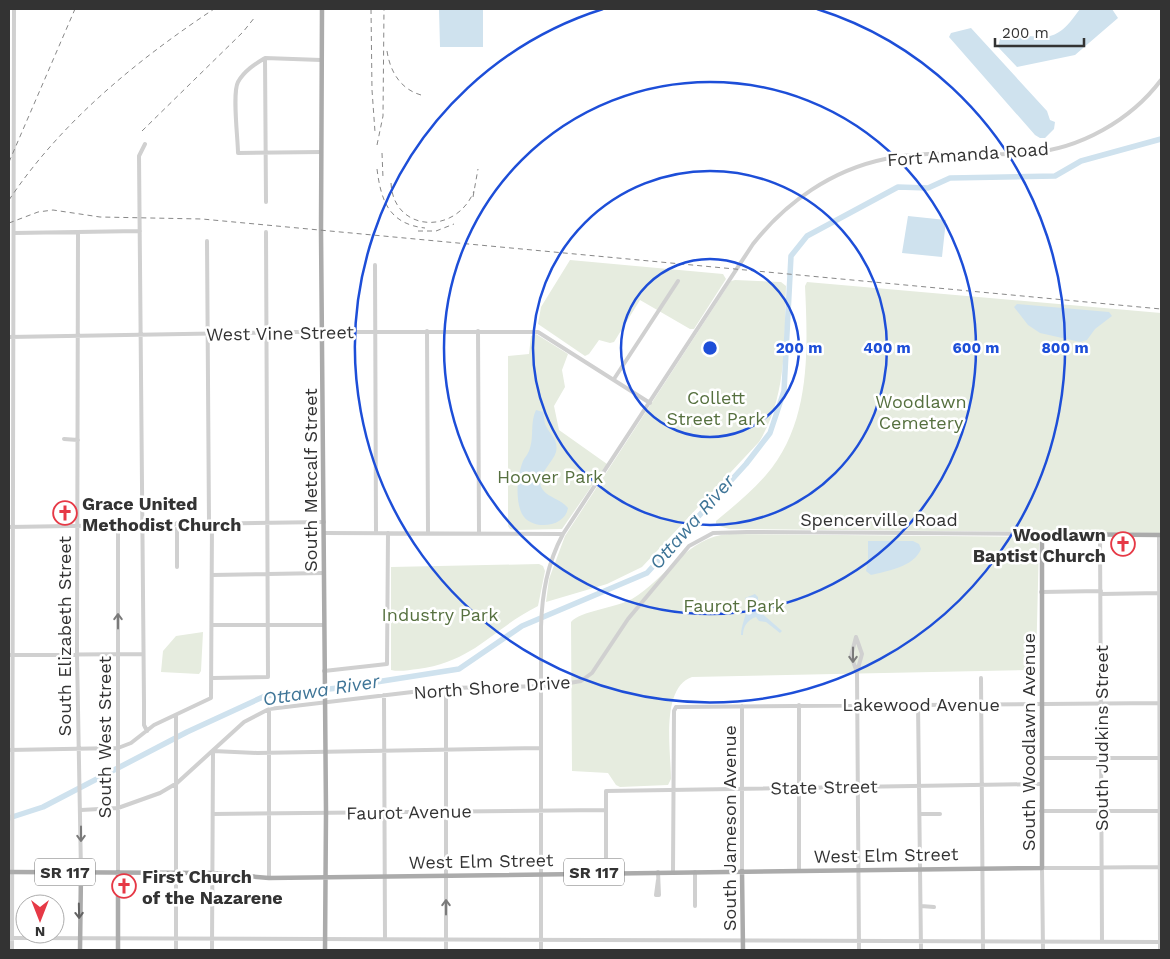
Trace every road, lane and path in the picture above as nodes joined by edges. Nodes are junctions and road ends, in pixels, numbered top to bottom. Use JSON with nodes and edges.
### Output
{"nodes":[{"id":1,"x":14,"y":9,"type":"edge"},
{"id":2,"x":322,"y":9,"type":"edge"},
{"id":3,"x":265,"y":58,"type":"junction"},
{"id":4,"x":321,"y":60,"type":"junction"},
{"id":5,"x":1161,"y":80,"type":"edge"},
{"id":6,"x":11,"y":106,"type":"edge"},
{"id":7,"x":145,"y":144,"type":"dead end"},
{"id":8,"x":321,"y":152,"type":"junction"},
{"id":9,"x":266,"y":153,"type":"junction"},
{"id":10,"x":266,"y":202,"type":"dead end"},
{"id":11,"x":140,"y":231,"type":"junction"},
{"id":12,"x":78,"y":232,"type":"junction"},
{"id":13,"x":266,"y":232,"type":"dead end"},
{"id":14,"x":14,"y":233,"type":"junction"},
{"id":15,"x":207,"y":241,"type":"dead end"},
{"id":16,"x":375,"y":265,"type":"dead end"},
{"id":17,"x":678,"y":281,"type":"dead end"},
{"id":18,"x":427,"y":331,"type":"junction"},
{"id":19,"x":478,"y":331,"type":"junction"},
{"id":20,"x":267,"y":332,"type":"junction"},
{"id":21,"x":322,"y":332,"type":"junction"},
{"id":22,"x":374,"y":332,"type":"junction"},
{"id":23,"x":208,"y":333,"type":"junction"},
{"id":24,"x":140,"y":334,"type":"junction"},
{"id":25,"x":78,"y":335,"type":"junction"},
{"id":26,"x":11,"y":336,"type":"edge"},
{"id":27,"x":614,"y":379,"type":"junction"},
{"id":28,"x":650,"y":403,"type":"junction"},
{"id":29,"x":64,"y":439,"type":"dead end"},
{"id":30,"x":78,"y":440,"type":"junction"},
{"id":31,"x":210,"y":522,"type":"junction"},
{"id":32,"x":268,"y":522,"type":"junction"},
{"id":33,"x":324,"y":522,"type":"junction"},
{"id":34,"x":177,"y":523,"type":"junction"},
{"id":35,"x":77,"y":524,"type":"junction"},
{"id":36,"x":118,"y":524,"type":"junction"},
{"id":37,"x":141,"y":524,"type":"junction"},
{"id":38,"x":11,"y":527,"type":"edge"},
{"id":39,"x":479,"y":532,"type":"junction"},
{"id":40,"x":747,"y":532,"type":"joint"},
{"id":41,"x":324,"y":533,"type":"junction"},
{"id":42,"x":376,"y":533,"type":"junction"},
{"id":43,"x":388,"y":533,"type":"junction"},
{"id":44,"x":428,"y":533,"type":"junction"},
{"id":45,"x":563,"y":534,"type":"junction"},
{"id":46,"x":1042,"y":534,"type":"junction"},
{"id":47,"x":1100,"y":534,"type":"junction"},
{"id":48,"x":1160,"y":535,"type":"edge"},
{"id":49,"x":178,"y":567,"type":"dead end"},
{"id":50,"x":268,"y":574,"type":"junction"},
{"id":51,"x":324,"y":574,"type":"junction"},
{"id":52,"x":212,"y":575,"type":"junction"},
{"id":53,"x":1041,"y":592,"type":"junction"},
{"id":54,"x":1101,"y":592,"type":"junction"},
{"id":55,"x":1160,"y":593,"type":"edge"},
{"id":56,"x":268,"y":625,"type":"junction"},
{"id":57,"x":324,"y":625,"type":"junction"},
{"id":58,"x":212,"y":626,"type":"junction"},
{"id":59,"x":77,"y":654,"type":"junction"},
{"id":60,"x":118,"y":654,"type":"junction"},
{"id":61,"x":144,"y":654,"type":"junction"},
{"id":62,"x":10,"y":655,"type":"edge"},
{"id":63,"x":324,"y":671,"type":"junction"},
{"id":64,"x":857,"y":672,"type":"junction"},
{"id":65,"x":213,"y":678,"type":"junction"},
{"id":66,"x":980,"y":678,"type":"dead end"},
{"id":67,"x":541,"y":686,"type":"junction"},
{"id":68,"x":446,"y":688,"type":"junction"},
{"id":69,"x":384,"y":695,"type":"junction"},
{"id":70,"x":325,"y":703,"type":"junction"},
{"id":71,"x":918,"y":703,"type":"junction"},
{"id":72,"x":1041,"y":703,"type":"junction"},
{"id":73,"x":1101,"y":703,"type":"junction"},
{"id":74,"x":1161,"y":703,"type":"edge"},
{"id":75,"x":857,"y":704,"type":"junction"},
{"id":76,"x":980,"y":704,"type":"junction"},
{"id":77,"x":800,"y":705,"type":"junction"},
{"id":78,"x":742,"y":706,"type":"junction"},
{"id":79,"x":10,"y":707,"type":"edge"},
{"id":80,"x":269,"y":709,"type":"junction"},
{"id":81,"x":176,"y":715,"type":"junction"},
{"id":82,"x":147,"y":731,"type":"junction"},
{"id":83,"x":118,"y":748,"type":"junction"},
{"id":84,"x":541,"y":748,"type":"junction"},
{"id":85,"x":77,"y":749,"type":"junction"},
{"id":86,"x":445,"y":749,"type":"junction"},
{"id":87,"x":11,"y":750,"type":"edge"},
{"id":88,"x":385,"y":750,"type":"junction"},
{"id":89,"x":213,"y":751,"type":"junction"},
{"id":90,"x":325,"y":751,"type":"junction"},
{"id":91,"x":269,"y":752,"type":"junction"},
{"id":92,"x":1042,"y":758,"type":"junction"},
{"id":93,"x":1102,"y":758,"type":"junction"},
{"id":94,"x":1161,"y":758,"type":"edge"},
{"id":95,"x":11,"y":772,"type":"edge"},
{"id":96,"x":177,"y":783,"type":"junction"},
{"id":97,"x":1041,"y":784,"type":"junction"},
{"id":98,"x":798,"y":786,"type":"junction"},
{"id":99,"x":857,"y":786,"type":"junction"},
{"id":100,"x":920,"y":786,"type":"junction"},
{"id":101,"x":981,"y":786,"type":"junction"},
{"id":102,"x":741,"y":788,"type":"junction"},
{"id":103,"x":673,"y":789,"type":"junction"},
{"id":104,"x":118,"y":808,"type":"junction"},
{"id":105,"x":81,"y":810,"type":"junction"},
{"id":106,"x":541,"y":810,"type":"junction"},
{"id":107,"x":605,"y":810,"type":"junction"},
{"id":108,"x":446,"y":811,"type":"junction"},
{"id":109,"x":1041,"y":811,"type":"junction"},
{"id":110,"x":1101,"y":811,"type":"junction"},
{"id":111,"x":1160,"y":811,"type":"edge"},
{"id":112,"x":326,"y":812,"type":"junction"},
{"id":113,"x":384,"y":812,"type":"junction"},
{"id":114,"x":269,"y":813,"type":"junction"},
{"id":115,"x":213,"y":814,"type":"junction"},
{"id":116,"x":920,"y":814,"type":"junction"},
{"id":117,"x":940,"y":814,"type":"dead end"},
{"id":118,"x":1101,"y":867,"type":"junction"},
{"id":119,"x":1161,"y":867,"type":"edge"},
{"id":120,"x":982,"y":868,"type":"junction"},
{"id":121,"x":1042,"y":868,"type":"junction"},
{"id":122,"x":920,"y":869,"type":"junction"},
{"id":123,"x":799,"y":870,"type":"junction"},
{"id":124,"x":857,"y":870,"type":"junction"},
{"id":125,"x":742,"y":871,"type":"junction"},
{"id":126,"x":11,"y":872,"type":"edge"},
{"id":127,"x":81,"y":872,"type":"junction"},
{"id":128,"x":118,"y":872,"type":"junction"},
{"id":129,"x":606,"y":872,"type":"junction"},
{"id":130,"x":658,"y":872,"type":"junction"},
{"id":131,"x":673,"y":872,"type":"junction"},
{"id":132,"x":695,"y":872,"type":"junction"},
{"id":133,"x":176,"y":873,"type":"junction"},
{"id":134,"x":213,"y":873,"type":"junction"},
{"id":135,"x":540,"y":873,"type":"junction"},
{"id":136,"x":446,"y":875,"type":"junction"},
{"id":137,"x":324,"y":876,"type":"junction"},
{"id":138,"x":385,"y":876,"type":"junction"},
{"id":139,"x":244,"y":877,"type":"junction"},
{"id":140,"x":269,"y":878,"type":"junction"},
{"id":141,"x":213,"y":880,"type":"junction"},
{"id":142,"x":658,"y":880,"type":"dead end"},
{"id":143,"x":695,"y":906,"type":"dead end"},
{"id":144,"x":921,"y":906,"type":"junction"},
{"id":145,"x":934,"y":907,"type":"dead end"},
{"id":146,"x":10,"y":938,"type":"edge"},
{"id":147,"x":80,"y":938,"type":"junction"},
{"id":148,"x":118,"y":938,"type":"junction"},
{"id":149,"x":176,"y":938,"type":"junction"},
{"id":150,"x":212,"y":938,"type":"junction"},
{"id":151,"x":385,"y":938,"type":"junction"},
{"id":152,"x":325,"y":939,"type":"junction"},
{"id":153,"x":446,"y":939,"type":"junction"},
{"id":154,"x":541,"y":940,"type":"junction"},
{"id":155,"x":742,"y":941,"type":"junction"},
{"id":156,"x":921,"y":941,"type":"junction"},
{"id":157,"x":859,"y":942,"type":"junction"},
{"id":158,"x":983,"y":942,"type":"junction"},
{"id":159,"x":1102,"y":942,"type":"junction"},
{"id":160,"x":1161,"y":942,"type":"edge"},
{"id":161,"x":1043,"y":943,"type":"junction"},
{"id":162,"x":12,"y":950,"type":"edge"},
{"id":163,"x":80,"y":950,"type":"edge"},
{"id":164,"x":118,"y":950,"type":"edge"},
{"id":165,"x":176,"y":950,"type":"edge"},
{"id":166,"x":212,"y":950,"type":"edge"},
{"id":167,"x":325,"y":950,"type":"edge"},
{"id":168,"x":446,"y":950,"type":"edge"},
{"id":169,"x":541,"y":950,"type":"edge"},
{"id":170,"x":742,"y":950,"type":"edge"},
{"id":171,"x":859,"y":950,"type":"edge"},
{"id":172,"x":921,"y":950,"type":"edge"},
{"id":173,"x":983,"y":950,"type":"edge"},
{"id":174,"x":1043,"y":950,"type":"edge"},
{"id":175,"x":1160,"y":950,"type":"edge"}],
"edges":[{"from":1,"to":6,"type":"street"},
{"from":2,"to":4,"type":"main road","name":"South Metcalf Street"},
{"from":3,"to":4,"type":"street"},
{"from":3,"to":9,"type":"street"},
{"from":3,"to":9,"type":"street"},
{"from":4,"to":8,"type":"main road","name":"South Metcalf Street"},
{"from":5,"to":28,"type":"street","name":"Fort Amanda Road"},
{"from":6,"to":14,"type":"street"},
{"from":7,"to":11,"type":"street"},
{"from":8,"to":9,"type":"street"},
{"from":8,"to":21,"type":"main road","name":"South Metcalf Street"},
{"from":9,"to":10,"type":"street"},
{"from":11,"to":12,"type":"street"},
{"from":11,"to":24,"type":"street"},
{"from":12,"to":14,"type":"street"},
{"from":12,"to":25,"type":"street","name":"South Elizabeth Street"},
{"from":13,"to":20,"type":"street"},
{"from":14,"to":26,"type":"street"},
{"from":15,"to":23,"type":"street"},
{"from":16,"to":22,"type":"street"},
{"from":17,"to":27,"type":"street"},
{"from":18,"to":19,"type":"street","name":"West Vine Street"},
{"from":18,"to":22,"type":"street","name":"West Vine Street"},
{"from":18,"to":44,"type":"street"},
{"from":19,"to":27,"type":"street","name":"West Vine Street"},
{"from":19,"to":39,"type":"street"},
{"from":20,"to":21,"type":"street","name":"West Vine Street"},
{"from":20,"to":23,"type":"street","name":"West Vine Street"},
{"from":20,"to":32,"type":"street"},
{"from":21,"to":22,"type":"street","name":"West Vine Street"},
{"from":21,"to":33,"type":"main road","name":"South Metcalf Street"},
{"from":22,"to":42,"type":"street"},
{"from":23,"to":24,"type":"street","name":"West Vine Street"},
{"from":23,"to":31,"type":"street"},
{"from":24,"to":25,"type":"street","name":"West Vine Street"},
{"from":24,"to":37,"type":"street"},
{"from":25,"to":26,"type":"street","name":"West Vine Street"},
{"from":25,"to":30,"type":"street","name":"South Elizabeth Street"},
{"from":26,"to":38,"type":"street"},
{"from":27,"to":28,"type":"street"},
{"from":28,"to":45,"type":"street","name":"Fort Amanda Road"},
{"from":29,"to":30,"type":"street"},
{"from":30,"to":35,"type":"street","name":"South Elizabeth Street"},
{"from":31,"to":32,"type":"street"},
{"from":31,"to":34,"type":"street"},
{"from":31,"to":52,"type":"street"},
{"from":32,"to":33,"type":"street"},
{"from":32,"to":50,"type":"street"},
{"from":33,"to":41,"type":"main road","name":"South Metcalf Street"},
{"from":34,"to":37,"type":"street"},
{"from":34,"to":49,"type":"street"},
{"from":35,"to":36,"type":"street"},
{"from":35,"to":38,"type":"street"},
{"from":35,"to":59,"type":"street","name":"South Elizabeth Street"},
{"from":36,"to":37,"type":"street"},
{"from":60,"to":36,"type":"street","name":"South West Street","one_way":true},
{"from":37,"to":61,"type":"street"},
{"from":38,"to":62,"type":"street"},
{"from":39,"to":44,"type":"street"},
{"from":39,"to":45,"type":"street"},
{"from":40,"to":46,"type":"street","name":"Spencerville Road"},
{"from":40,"to":67,"type":"street","name":"North Shore Drive"},
{"from":41,"to":42,"type":"street"},
{"from":41,"to":51,"type":"main road","name":"South Metcalf Street"},
{"from":42,"to":43,"type":"street"},
{"from":43,"to":44,"type":"street"},
{"from":43,"to":63,"type":"street"},
{"from":45,"to":67,"type":"street","name":"Fort Amanda Road"},
{"from":46,"to":47,"type":"main road","name":"Spencerville Road"},
{"from":46,"to":53,"type":"main road","name":"South Woodlawn Avenue"},
{"from":47,"to":48,"type":"main road","name":"Spencerville Road"},
{"from":47,"to":54,"type":"street","name":"South Judkins Street"},
{"from":48,"to":55,"type":"street"},
{"from":50,"to":51,"type":"street"},
{"from":50,"to":52,"type":"street"},
{"from":50,"to":56,"type":"street"},
{"from":51,"to":57,"type":"main road","name":"South Metcalf Street"},
{"from":52,"to":58,"type":"street"},
{"from":53,"to":54,"type":"street"},
{"from":53,"to":72,"type":"main road","name":"South Woodlawn Avenue"},
{"from":54,"to":55,"type":"street"},
{"from":54,"to":73,"type":"street","name":"South Judkins Street"},
{"from":55,"to":74,"type":"street"},
{"from":56,"to":57,"type":"street"},
{"from":56,"to":58,"type":"street"},
{"from":56,"to":65,"type":"street"},
{"from":57,"to":63,"type":"main road","name":"South Metcalf Street"},
{"from":58,"to":65,"type":"street"},
{"from":59,"to":60,"type":"street"},
{"from":59,"to":62,"type":"street"},
{"from":59,"to":85,"type":"street","name":"South Elizabeth Street"},
{"from":60,"to":61,"type":"street"},
{"from":60,"to":83,"type":"street","name":"South West Street"},
{"from":61,"to":82,"type":"street"},
{"from":62,"to":79,"type":"street"},
{"from":63,"to":70,"type":"main road","name":"South Metcalf Street"},
{"from":64,"to":64,"type":"street","one_way":true},
{"from":64,"to":75,"type":"street"},
{"from":65,"to":81,"type":"street"},
{"from":66,"to":76,"type":"street"},
{"from":67,"to":68,"type":"street","name":"North Shore Drive"},
{"from":67,"to":84,"type":"street","name":"Fort Amanda Road"},
{"from":68,"to":69,"type":"street","name":"North Shore Drive"},
{"from":68,"to":86,"type":"street"},
{"from":69,"to":70,"type":"street","name":"North Shore Drive"},
{"from":69,"to":88,"type":"street"},
{"from":70,"to":80,"type":"street","name":"North Shore Drive"},
{"from":70,"to":90,"type":"main road","name":"South Metcalf Street"},
{"from":71,"to":75,"type":"street","name":"Lakewood Avenue"},
{"from":71,"to":76,"type":"street","name":"Lakewood Avenue"},
{"from":71,"to":100,"type":"street"},
{"from":72,"to":73,"type":"street","name":"Lakewood Avenue"},
{"from":72,"to":76,"type":"street","name":"Lakewood Avenue"},
{"from":72,"to":92,"type":"main road","name":"South Woodlawn Avenue"},
{"from":73,"to":74,"type":"street","name":"Lakewood Avenue"},
{"from":73,"to":93,"type":"street","name":"South Judkins Street"},
{"from":74,"to":94,"type":"street"},
{"from":75,"to":77,"type":"street","name":"Lakewood Avenue"},
{"from":75,"to":99,"type":"street"},
{"from":76,"to":101,"type":"street"},
{"from":77,"to":78,"type":"street","name":"Lakewood Avenue"},
{"from":77,"to":98,"type":"street"},
{"from":78,"to":102,"type":"street","name":"South Jameson Avenue"},
{"from":78,"to":103,"type":"street","name":"Lakewood Avenue"},
{"from":79,"to":87,"type":"street"},
{"from":80,"to":89,"type":"street","name":"North Shore Drive"},
{"from":80,"to":91,"type":"street"},
{"from":81,"to":82,"type":"street"},
{"from":81,"to":96,"type":"street"},
{"from":82,"to":83,"type":"street"},
{"from":83,"to":85,"type":"street"},
{"from":83,"to":104,"type":"street","name":"South West Street"},
{"from":84,"to":86,"type":"street"},
{"from":84,"to":106,"type":"street","name":"Fort Amanda Road"},
{"from":85,"to":87,"type":"street"},
{"from":85,"to":105,"type":"street","name":"South Elizabeth Street"},
{"from":86,"to":88,"type":"street"},
{"from":86,"to":108,"type":"street"},
{"from":87,"to":95,"type":"street"},
{"from":88,"to":90,"type":"street"},
{"from":88,"to":113,"type":"street"},
{"from":89,"to":91,"type":"street"},
{"from":89,"to":96,"type":"street","name":"North Shore Drive"},
{"from":89,"to":115,"type":"street"},
{"from":90,"to":91,"type":"street"},
{"from":90,"to":112,"type":"main road","name":"South Metcalf Street"},
{"from":91,"to":114,"type":"street"},
{"from":92,"to":93,"type":"street"},
{"from":92,"to":97,"type":"main road","name":"South Woodlawn Avenue"},
{"from":93,"to":94,"type":"street"},
{"from":93,"to":110,"type":"street","name":"South Judkins Street"},
{"from":94,"to":111,"type":"street"},
{"from":95,"to":126,"type":"street"},
{"from":96,"to":104,"type":"street","name":"North Shore Drive"},
{"from":96,"to":133,"type":"street"},
{"from":97,"to":101,"type":"street","name":"State Street"},
{"from":97,"to":109,"type":"main road","name":"South Woodlawn Avenue"},
{"from":98,"to":99,"type":"street","name":"State Street"},
{"from":98,"to":102,"type":"street","name":"State Street"},
{"from":98,"to":123,"type":"street"},
{"from":99,"to":100,"type":"street","name":"State Street"},
{"from":99,"to":124,"type":"street"},
{"from":100,"to":101,"type":"street","name":"State Street"},
{"from":100,"to":116,"type":"street"},
{"from":101,"to":120,"type":"street"},
{"from":102,"to":103,"type":"street","name":"State Street"},
{"from":102,"to":125,"type":"street","name":"South Jameson Avenue"},
{"from":103,"to":107,"type":"street","name":"State Street"},
{"from":103,"to":131,"type":"street"},
{"from":104,"to":105,"type":"street","name":"North Shore Drive"},
{"from":104,"to":128,"type":"street","name":"South West Street"},
{"from":105,"to":127,"type":"street","name":"South Elizabeth Street","one_way":true},
{"from":106,"to":107,"type":"street","name":"Faurot Avenue"},
{"from":106,"to":108,"type":"street","name":"Faurot Avenue"},
{"from":106,"to":135,"type":"street","name":"Fort Amanda Road"},
{"from":107,"to":129,"type":"street"},
{"from":108,"to":113,"type":"street","name":"Faurot Avenue"},
{"from":108,"to":136,"type":"street"},
{"from":109,"to":110,"type":"street"},
{"from":109,"to":121,"type":"main road","name":"South Woodlawn Avenue"},
{"from":110,"to":111,"type":"street"},
{"from":110,"to":118,"type":"street","name":"South Judkins Street"},
{"from":111,"to":119,"type":"street"},
{"from":112,"to":113,"type":"street","name":"Faurot Avenue"},
{"from":112,"to":114,"type":"street","name":"Faurot Avenue"},
{"from":112,"to":137,"type":"main road","name":"South Metcalf Street"},
{"from":113,"to":138,"type":"street"},
{"from":114,"to":115,"type":"street","name":"Faurot Avenue"},
{"from":114,"to":140,"type":"street"},
{"from":115,"to":134,"type":"street"},
{"from":116,"to":117,"type":"street"},
{"from":116,"to":122,"type":"street"},
{"from":118,"to":119,"type":"street","name":"West Elm Street"},
{"from":118,"to":121,"type":"street","name":"West Elm Street"},
{"from":118,"to":159,"type":"street","name":"South Judkins Street"},
{"from":119,"to":160,"type":"street"},
{"from":120,"to":121,"type":"main road","name":"West Elm Street","number":"SR 117"},
{"from":120,"to":122,"type":"main road","name":"West Elm Street","number":"SR 117"},
{"from":120,"to":158,"type":"street"},
{"from":121,"to":161,"type":"street","name":"South Woodlawn Avenue"},
{"from":122,"to":124,"type":"main road","name":"West Elm Street","number":"SR 117"},
{"from":122,"to":144,"type":"street"},
{"from":123,"to":124,"type":"main road","name":"West Elm Street","number":"SR 117"},
{"from":123,"to":125,"type":"main road","name":"West Elm Street","number":"SR 117"},
{"from":124,"to":157,"type":"street"},
{"from":125,"to":132,"type":"main road","name":"West Elm Street","number":"SR 117"},
{"from":125,"to":155,"type":"main road","name":"South Jameson Avenue"},
{"from":126,"to":127,"type":"main road","name":"West Elm Street","number":"SR 117"},
{"from":126,"to":146,"type":"street"},
{"from":127,"to":128,"type":"main road","name":"West Elm Street","number":"SR 117"},
{"from":127,"to":147,"type":"main road","name":"South Elizabeth Street","one_way":true},
{"from":128,"to":133,"type":"main road","name":"West Elm Street","number":"SR 117"},
{"from":128,"to":148,"type":"main road","name":"South West Street"},
{"from":129,"to":130,"type":"main road","name":"West Elm Street","number":"SR 117"},
{"from":129,"to":135,"type":"main road","name":"West Elm Street","number":"SR 117"},
{"from":130,"to":131,"type":"main road","name":"West Elm Street","number":"SR 117"},
{"from":130,"to":142,"type":"street"},
{"from":131,"to":132,"type":"main road","name":"West Elm Street","number":"SR 117"},
{"from":132,"to":143,"type":"street"},
{"from":133,"to":134,"type":"main road","name":"West Elm Street","number":"SR 117"},
{"from":133,"to":149,"type":"street"},
{"from":134,"to":139,"type":"main road","name":"West Elm Street","number":"SR 117"},
{"from":134,"to":141,"type":"street"},
{"from":135,"to":136,"type":"main road","name":"West Elm Street","number":"SR 117"},
{"from":135,"to":154,"type":"street","name":"Fort Amanda Road"},
{"from":136,"to":138,"type":"main road","name":"West Elm Street","number":"SR 117"},
{"from":153,"to":136,"type":"street","one_way":true},
{"from":137,"to":138,"type":"main road","name":"West Elm Street","number":"SR 117"},
{"from":137,"to":140,"type":"main road","name":"West Elm Street","number":"SR 117"},
{"from":137,"to":152,"type":"main road","name":"South Metcalf Street"},
{"from":138,"to":151,"type":"street"},
{"from":139,"to":140,"type":"main road","name":"West Elm Street","number":"SR 117"},
{"from":139,"to":141,"type":"main road"},
{"from":141,"to":150,"type":"street"},
{"from":144,"to":145,"type":"street"},
{"from":144,"to":156,"type":"street"},
{"from":146,"to":147,"type":"street"},
{"from":146,"to":162,"type":"street"},
{"from":147,"to":148,"type":"street"},
{"from":147,"to":163,"type":"main road","name":"South Elizabeth Street"},
{"from":148,"to":149,"type":"street"},
{"from":148,"to":164,"type":"main road","name":"South West Street"},
{"from":149,"to":150,"type":"street"},
{"from":149,"to":165,"type":"street"},
{"from":150,"to":152,"type":"street"},
{"from":150,"to":166,"type":"street"},
{"from":151,"to":152,"type":"street"},
{"from":151,"to":153,"type":"street"},
{"from":152,"to":167,"type":"main road","name":"South Metcalf Street"},
{"from":153,"to":154,"type":"street"},
{"from":153,"to":168,"type":"street"},
{"from":154,"to":155,"type":"street"},
{"from":154,"to":169,"type":"street","name":"Fort Amanda Road"},
{"from":155,"to":157,"type":"street"},
{"from":155,"to":170,"type":"main road","name":"South Jameson Avenue"},
{"from":156,"to":157,"type":"street"},
{"from":156,"to":158,"type":"street"},
{"from":156,"to":172,"type":"street"},
{"from":157,"to":171,"type":"street"},
{"from":158,"to":161,"type":"street"},
{"from":158,"to":173,"type":"street"},
{"from":159,"to":160,"type":"street"},
{"from":159,"to":161,"type":"street"},
{"from":160,"to":175,"type":"street"},
{"from":161,"to":174,"type":"street","name":"South Woodlawn Avenue"}]}
